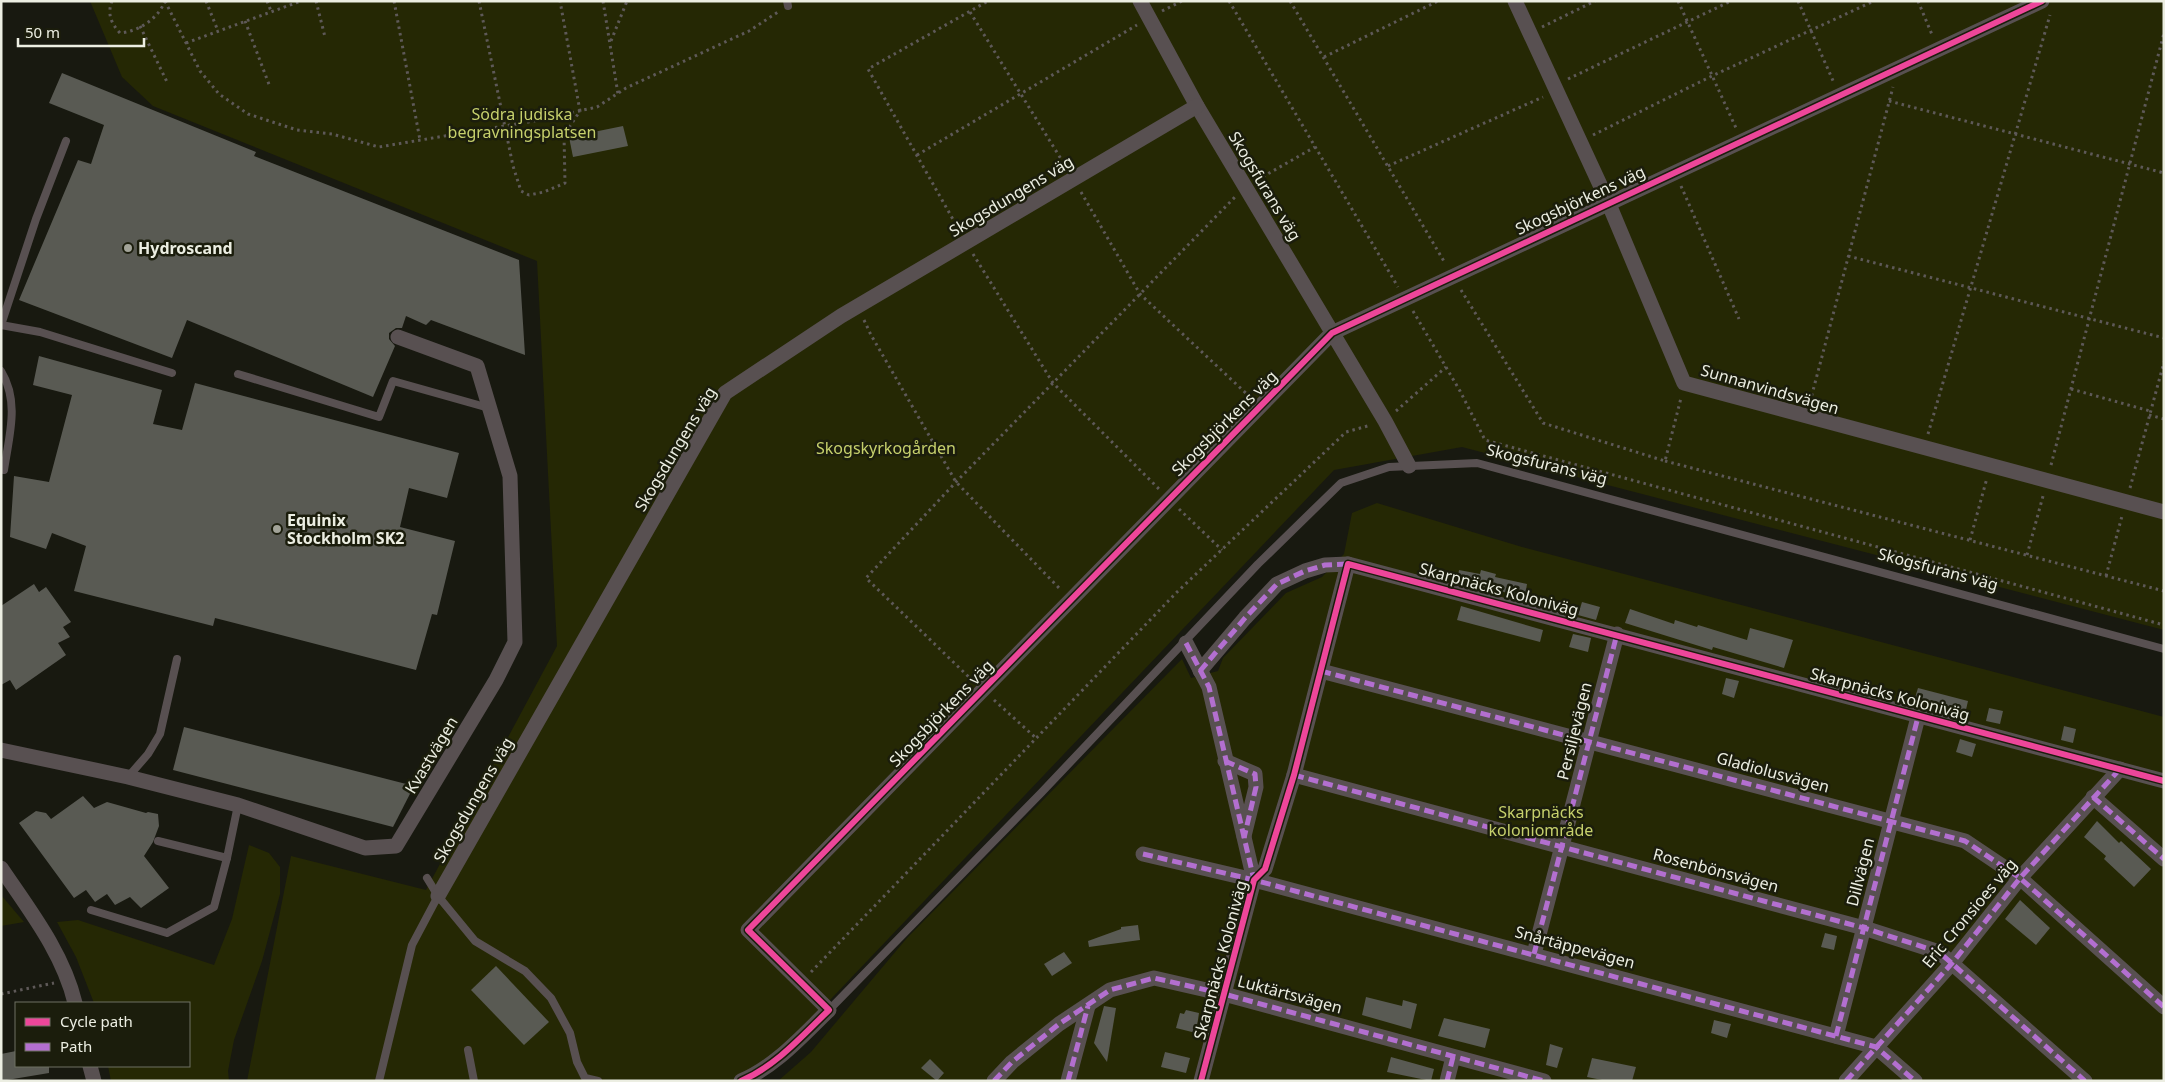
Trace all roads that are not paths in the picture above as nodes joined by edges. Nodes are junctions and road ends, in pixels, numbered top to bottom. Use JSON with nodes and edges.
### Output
{"nodes":[{"id":1,"x":1140,"y":1,"type":"edge"},
{"id":2,"x":1515,"y":1,"type":"edge"},
{"id":3,"x":2046,"y":6,"type":"edge"},
{"id":4,"x":1197,"y":106,"type":"junction"},
{"id":5,"x":66,"y":141,"type":"dead end"},
{"id":6,"x":1608,"y":202,"type":"junction"},
{"id":7,"x":1,"y":325,"type":"edge"},
{"id":8,"x":1332,"y":332,"type":"junction"},
{"id":9,"x":398,"y":337,"type":"dead end"},
{"id":10,"x":1,"y":371,"type":"edge"},
{"id":11,"x":172,"y":373,"type":"dead end"},
{"id":12,"x":238,"y":374,"type":"dead end"},
{"id":13,"x":490,"y":408,"type":"junction"},
{"id":14,"x":1409,"y":466,"type":"junction"},
{"id":15,"x":4,"y":470,"type":"dead end"},
{"id":16,"x":2164,"y":512,"type":"edge"},
{"id":17,"x":1348,"y":564,"type":"junction"},
{"id":18,"x":1617,"y":634,"type":"junction"},
{"id":19,"x":1186,"y":643,"type":"junction"},
{"id":20,"x":2164,"y":649,"type":"edge"},
{"id":21,"x":177,"y":659,"type":"dead end"},
{"id":22,"x":1200,"y":671,"type":"junction"},
{"id":23,"x":1321,"y":671,"type":"junction"},
{"id":24,"x":1918,"y":717,"type":"junction"},
{"id":25,"x":1589,"y":741,"type":"junction"},
{"id":26,"x":1,"y":750,"type":"edge"},
{"id":27,"x":1225,"y":761,"type":"junction"},
{"id":28,"x":2120,"y":769,"type":"junction"},
{"id":29,"x":1294,"y":775,"type":"junction"},
{"id":30,"x":128,"y":777,"type":"junction"},
{"id":31,"x":2164,"y":780,"type":"edge"},
{"id":32,"x":2093,"y":797,"type":"junction"},
{"id":33,"x":238,"y":805,"type":"junction"},
{"id":34,"x":1891,"y":822,"type":"junction"},
{"id":35,"x":158,"y":840,"type":"dead end"},
{"id":36,"x":1243,"y":840,"type":"junction"},
{"id":37,"x":1562,"y":846,"type":"junction"},
{"id":38,"x":1143,"y":854,"type":"dead end"},
{"id":39,"x":227,"y":858,"type":"junction"},
{"id":40,"x":2164,"y":859,"type":"edge"},
{"id":41,"x":1,"y":868,"type":"edge"},
{"id":42,"x":426,"y":878,"type":"dead end"},
{"id":43,"x":2020,"y":878,"type":"junction"},
{"id":44,"x":1254,"y":880,"type":"junction"},
{"id":45,"x":438,"y":896,"type":"junction"},
{"id":46,"x":91,"y":910,"type":"dead end"},
{"id":47,"x":1864,"y":928,"type":"junction"},
{"id":48,"x":1534,"y":954,"type":"junction"},
{"id":49,"x":1953,"y":962,"type":"junction"},
{"id":50,"x":1224,"y":994,"type":"junction"},
{"id":51,"x":75,"y":1002,"type":"edge"},
{"id":52,"x":1088,"y":1006,"type":"junction"},
{"id":53,"x":2164,"y":1007,"type":"edge"},
{"id":54,"x":828,"y":1010,"type":"junction"},
{"id":55,"x":1836,"y":1036,"type":"junction"},
{"id":56,"x":1876,"y":1047,"type":"junction"},
{"id":57,"x":468,"y":1050,"type":"dead end"},
{"id":58,"x":1453,"y":1057,"type":"junction"},
{"id":59,"x":90,"y":1067,"type":"edge"},
{"id":60,"x":583,"y":1079,"type":"edge"},
{"id":61,"x":94,"y":1081,"type":"edge"},
{"id":62,"x":379,"y":1081,"type":"edge"},
{"id":63,"x":474,"y":1081,"type":"edge"},
{"id":64,"x":598,"y":1081,"type":"edge"},
{"id":65,"x":740,"y":1081,"type":"edge"},
{"id":66,"x":994,"y":1081,"type":"edge"},
{"id":67,"x":1068,"y":1081,"type":"edge"},
{"id":68,"x":1201,"y":1081,"type":"edge"},
{"id":69,"x":1447,"y":1081,"type":"edge"},
{"id":70,"x":1544,"y":1081,"type":"edge"},
{"id":71,"x":1846,"y":1081,"type":"edge"},
{"id":72,"x":1915,"y":1081,"type":"edge"},
{"id":73,"x":2085,"y":1081,"type":"edge"}],
"edges":[{"from":1,"to":4,"type":"street","name":"Skogsfurans väg"},
{"from":2,"to":6,"type":"street","name":"Sunnanvindsvägen"},
{"from":3,"to":6,"type":"street","name":"Skogsbjörkens väg"},
{"from":4,"to":8,"type":"street","name":"Skogsfurans väg"},
{"from":4,"to":45,"type":"street","name":"Skogsdungens väg"},
{"from":5,"to":7,"type":"lane"},
{"from":6,"to":8,"type":"street","name":"Skogsbjörkens väg"},
{"from":6,"to":16,"type":"street","name":"Sunnanvindsvägen"},
{"from":7,"to":11,"type":"lane"},
{"from":8,"to":14,"type":"street","name":"Skogsfurans väg"},
{"from":8,"to":54,"type":"street","name":"Skogsbjörkens väg"},
{"from":9,"to":13,"type":"street","name":"Kvastvägen"},
{"from":10,"to":15,"type":"lane"},
{"from":12,"to":13,"type":"lane"},
{"from":13,"to":33,"type":"street","name":"Kvastvägen"},
{"from":14,"to":19,"type":"lane"},
{"from":14,"to":20,"type":"lane","name":"Skogsfurans väg"},
{"from":17,"to":18,"type":"street","name":"Skarpnäcks Koloniväg"},
{"from":17,"to":22,"type":"street","name":"Skarpnäcks Koloniväg"},
{"from":17,"to":23,"type":"street","name":"Skarpnäcks Koloniväg"},
{"from":18,"to":24,"type":"street","name":"Skarpnäcks Koloniväg"},
{"from":18,"to":25,"type":"street","name":"Persiljevägen"},
{"from":19,"to":22,"type":"street"},
{"from":19,"to":54,"type":"lane"},
{"from":21,"to":30,"type":"lane"},
{"from":22,"to":27,"type":"street"},
{"from":23,"to":25,"type":"street","name":"Gladiolusvägen"},
{"from":23,"to":29,"type":"street","name":"Skarpnäcks Koloniväg"},
{"from":24,"to":28,"type":"street","name":"Skarpnäcks Koloniväg"},
{"from":24,"to":34,"type":"street","name":"Dillvägen"},
{"from":25,"to":34,"type":"street","name":"Gladiolusvägen"},
{"from":25,"to":37,"type":"street","name":"Persiljevägen"},
{"from":26,"to":30,"type":"street","name":"Kvastvägen"},
{"from":27,"to":36,"type":"street"},
{"from":27,"to":36,"type":"street"},
{"from":28,"to":31,"type":"street","name":"Skarpnäcks Koloniväg"},
{"from":28,"to":32,"type":"street","name":"Eric Cronsioes väg"},
{"from":29,"to":37,"type":"street","name":"Rosenbönsvägen"},
{"from":29,"to":44,"type":"street","name":"Skarpnäcks Koloniväg"},
{"from":30,"to":33,"type":"street","name":"Kvastvägen"},
{"from":32,"to":40,"type":"street"},
{"from":32,"to":43,"type":"street","name":"Eric Cronsioes väg"},
{"from":33,"to":39,"type":"lane"},
{"from":34,"to":43,"type":"street","name":"Gladiolusvägen"},
{"from":34,"to":47,"type":"street","name":"Dillvägen"},
{"from":35,"to":39,"type":"lane"},
{"from":36,"to":44,"type":"street"},
{"from":37,"to":47,"type":"street","name":"Rosenbönsvägen"},
{"from":37,"to":48,"type":"street","name":"Persiljevägen"},
{"from":38,"to":44,"type":"street","name":"Skarpnäcks Koloniväg"},
{"from":39,"to":46,"type":"lane"},
{"from":41,"to":51,"type":"street"},
{"from":42,"to":45,"type":"lane"},
{"from":43,"to":49,"type":"street","name":"Eric Cronsioes väg"},
{"from":43,"to":53,"type":"street","name":"Gladiolusvägen"},
{"from":44,"to":48,"type":"street","name":"Snårtäppevägen"},
{"from":44,"to":50,"type":"street","name":"Skarpnäcks Koloniväg"},
{"from":45,"to":60,"type":"lane"},
{"from":45,"to":62,"type":"lane"},
{"from":47,"to":49,"type":"street","name":"Rosenbönsvägen"},
{"from":47,"to":55,"type":"street","name":"Dillvägen"},
{"from":48,"to":55,"type":"street","name":"Snårtäppevägen"},
{"from":49,"to":56,"type":"street","name":"Eric Cronsioes väg"},
{"from":49,"to":73,"type":"street","name":"Rosenbönsvägen"},
{"from":50,"to":52,"type":"street","name":"Luktärtsvägen"},
{"from":50,"to":58,"type":"street","name":"Luktärtsvägen"},
{"from":50,"to":68,"type":"street","name":"Skarpnäcks Koloniväg"},
{"from":52,"to":66,"type":"street","name":"Luktärtsvägen"},
{"from":52,"to":67,"type":"street"},
{"from":54,"to":65,"type":"street"},
{"from":55,"to":56,"type":"street","name":"Snårtäppevägen"},
{"from":56,"to":71,"type":"street","name":"Eric Cronsioes väg"},
{"from":56,"to":72,"type":"street","name":"Snårtäppevägen"},
{"from":57,"to":63,"type":"lane"},
{"from":58,"to":69,"type":"street"},
{"from":58,"to":70,"type":"street","name":"Luktärtsvägen"},
{"from":59,"to":61,"type":"street"},
{"from":60,"to":64,"type":"lane"}]}
